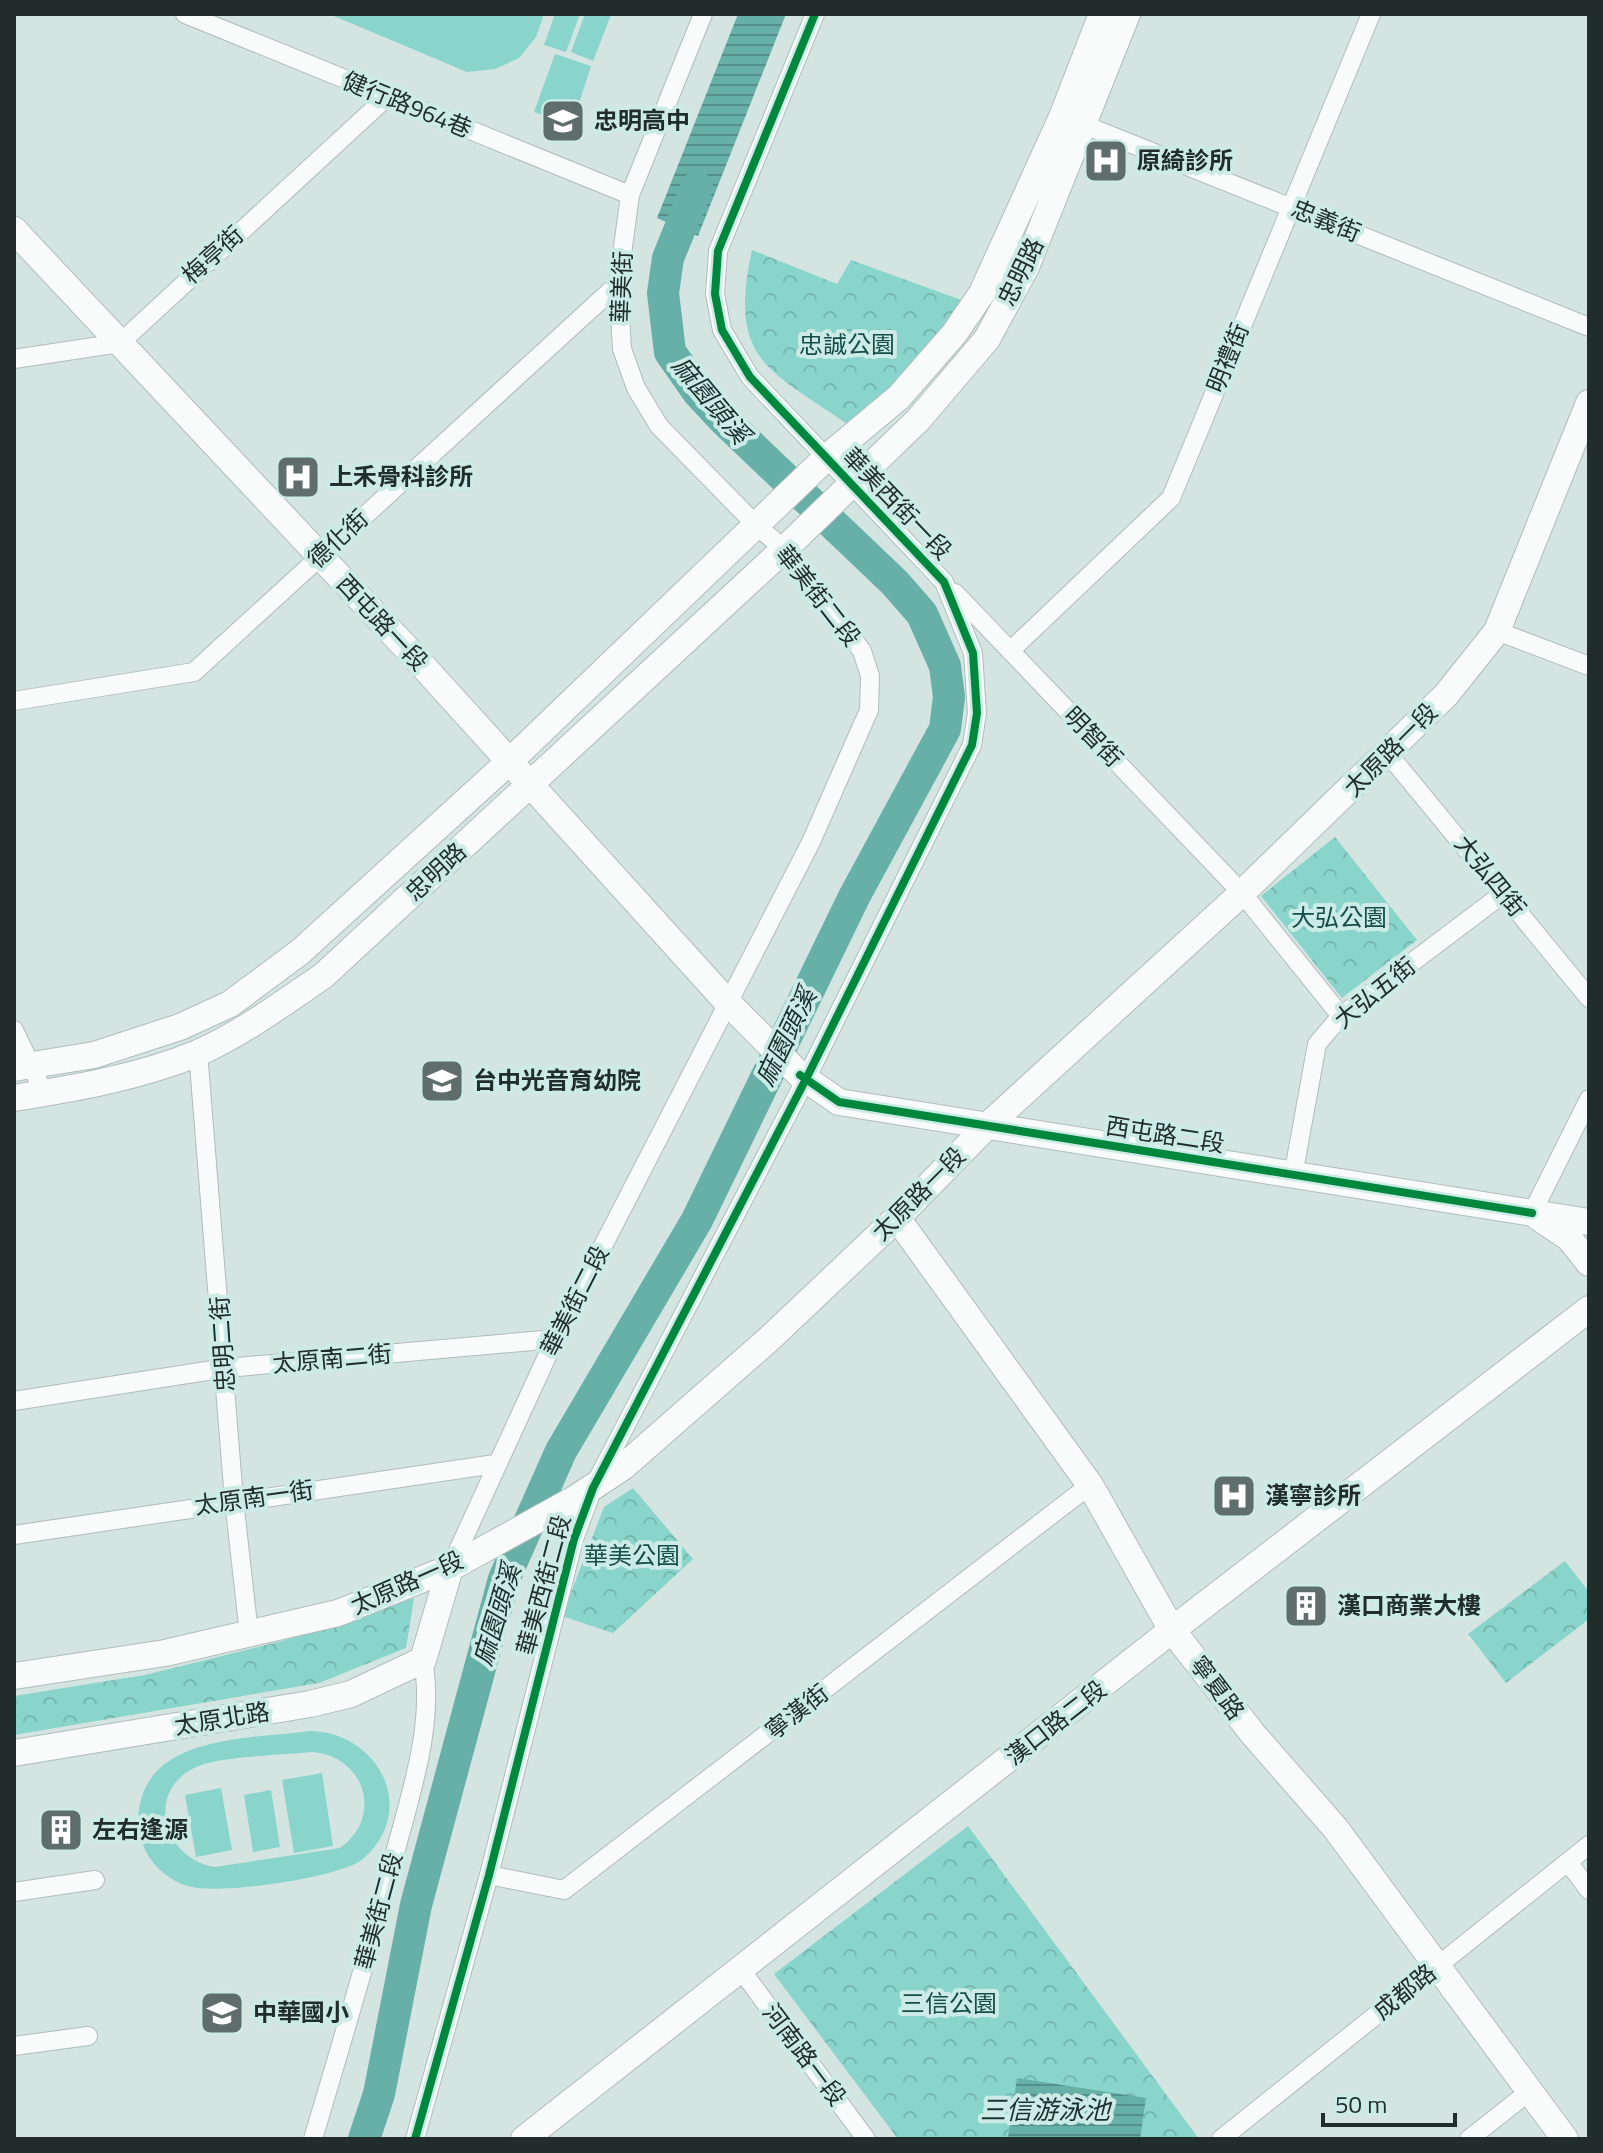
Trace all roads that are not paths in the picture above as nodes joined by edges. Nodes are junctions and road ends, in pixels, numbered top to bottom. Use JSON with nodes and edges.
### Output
{"nodes":[{"id":1,"x":185,"y":14,"type":"edge"},
{"id":2,"x":703,"y":14,"type":"edge"},
{"id":3,"x":815,"y":14,"type":"edge"},
{"id":4,"x":1102,"y":14,"type":"edge"},
{"id":5,"x":1127,"y":14,"type":"edge"},
{"id":6,"x":1371,"y":14,"type":"edge"},
{"id":7,"x":387,"y":97,"type":"junction"},
{"id":8,"x":1072,"y":120,"type":"junction"},
{"id":9,"x":630,"y":195,"type":"junction"},
{"id":10,"x":1290,"y":207,"type":"junction"},
{"id":11,"x":14,"y":230,"type":"edge"},
{"id":12,"x":618,"y":284,"type":"junction"},
{"id":13,"x":1589,"y":327,"type":"edge"},
{"id":14,"x":120,"y":343,"type":"junction"},
{"id":15,"x":14,"y":359,"type":"edge"},
{"id":16,"x":1589,"y":403,"type":"edge"},
{"id":17,"x":824,"y":460,"type":"junction"},
{"id":18,"x":849,"y":485,"type":"junction"},
{"id":19,"x":762,"y":520,"type":"junction"},
{"id":20,"x":790,"y":544,"type":"junction"},
{"id":21,"x":320,"y":556,"type":"junction"},
{"id":22,"x":944,"y":582,"type":"junction"},
{"id":23,"x":1497,"y":631,"type":"junction"},
{"id":24,"x":1010,"y":651,"type":"junction"},
{"id":25,"x":1589,"y":666,"type":"edge"},
{"id":26,"x":14,"y":701,"type":"edge"},
{"id":27,"x":1389,"y":755,"type":"junction"},
{"id":28,"x":510,"y":761,"type":"junction"},
{"id":29,"x":530,"y":784,"type":"junction"},
{"id":30,"x":1242,"y":893,"type":"junction"},
{"id":31,"x":1504,"y":893,"type":"junction"},
{"id":32,"x":1589,"y":998,"type":"edge"},
{"id":33,"x":737,"y":1012,"type":"junction"},
{"id":34,"x":1341,"y":1016,"type":"junction"},
{"id":35,"x":14,"y":1030,"type":"edge"},
{"id":36,"x":198,"y":1052,"type":"junction"},
{"id":37,"x":22,"y":1067,"type":"edge"},
{"id":38,"x":803,"y":1077,"type":"junction"},
{"id":39,"x":44,"y":1093,"type":"junction"},
{"id":40,"x":14,"y":1098,"type":"edge"},
{"id":41,"x":1589,"y":1099,"type":"edge"},
{"id":42,"x":986,"y":1127,"type":"junction"},
{"id":43,"x":1293,"y":1176,"type":"junction"},
{"id":44,"x":1532,"y":1213,"type":"junction"},
{"id":45,"x":897,"y":1218,"type":"junction"},
{"id":46,"x":1589,"y":1222,"type":"edge"},
{"id":47,"x":1589,"y":1263,"type":"edge"},
{"id":48,"x":1589,"y":1309,"type":"edge"},
{"id":49,"x":555,"y":1339,"type":"junction"},
{"id":50,"x":226,"y":1368,"type":"junction"},
{"id":51,"x":14,"y":1401,"type":"edge"},
{"id":52,"x":495,"y":1464,"type":"junction"},
{"id":53,"x":1090,"y":1485,"type":"junction"},
{"id":54,"x":583,"y":1494,"type":"junction"},
{"id":55,"x":234,"y":1500,"type":"junction"},
{"id":56,"x":14,"y":1535,"type":"edge"},
{"id":57,"x":450,"y":1568,"type":"junction"},
{"id":58,"x":1172,"y":1630,"type":"junction"},
{"id":59,"x":249,"y":1634,"type":"junction"},
{"id":60,"x":423,"y":1660,"type":"junction"},
{"id":61,"x":14,"y":1676,"type":"edge"},
{"id":62,"x":14,"y":1753,"type":"edge"},
{"id":63,"x":1589,"y":1845,"type":"edge"},
{"id":64,"x":1568,"y":1862,"type":"junction"},
{"id":65,"x":489,"y":1875,"type":"junction"},
{"id":66,"x":95,"y":1880,"type":"dead end"},
{"id":67,"x":1589,"y":1890,"type":"edge"},
{"id":68,"x":14,"y":1892,"type":"edge"},
{"id":69,"x":1437,"y":1967,"type":"junction"},
{"id":70,"x":742,"y":1971,"type":"junction"},
{"id":71,"x":88,"y":2036,"type":"dead end"},
{"id":72,"x":14,"y":2046,"type":"edge"},
{"id":73,"x":1530,"y":2091,"type":"junction"},
{"id":74,"x":313,"y":2139,"type":"edge"},
{"id":75,"x":415,"y":2139,"type":"edge"},
{"id":76,"x":524,"y":2139,"type":"edge"},
{"id":77,"x":866,"y":2139,"type":"edge"},
{"id":78,"x":1221,"y":2139,"type":"edge"},
{"id":79,"x":1469,"y":2139,"type":"edge"},
{"id":80,"x":1565,"y":2139,"type":"edge"}],
"edges":[{"from":1,"to":7,"type":"street","name":"健行路964巷"},
{"from":2,"to":9,"type":"street","name":"華美街"},
{"from":3,"to":17,"type":"street","name":"華美西街一段"},
{"from":4,"to":8,"type":"street","name":"忠明路"},
{"from":5,"to":8,"type":"street","name":"忠明路"},
{"from":6,"to":10,"type":"street","name":"明禮街"},
{"from":7,"to":9,"type":"street","name":"健行路964巷"},
{"from":7,"to":14,"type":"street","name":"梅亭街"},
{"from":8,"to":10,"type":"street","name":"忠義街"},
{"from":8,"to":17,"type":"street","name":"忠明路"},
{"from":8,"to":18,"type":"street","name":"忠明路"},
{"from":9,"to":12,"type":"street","name":"華美街"},
{"from":10,"to":13,"type":"street","name":"忠義街"},
{"from":10,"to":24,"type":"street","name":"明禮街"},
{"from":11,"to":14,"type":"street","name":"西屯路一段"},
{"from":12,"to":19,"type":"street","name":"華美街"},
{"from":12,"to":21,"type":"street","name":"德化街"},
{"from":14,"to":15,"type":"street"},
{"from":14,"to":21,"type":"street","name":"西屯路一段"},
{"from":16,"to":23,"type":"street","name":"太原路一段"},
{"from":17,"to":18,"type":"street","name":"華美西街一段"},
{"from":17,"to":19,"type":"street","name":"忠明路"},
{"from":18,"to":20,"type":"street","name":"忠明路"},
{"from":18,"to":22,"type":"street","name":"華美西街一段"},
{"from":19,"to":20,"type":"street","name":"華美街二段"},
{"from":19,"to":28,"type":"street","name":"忠明路"},
{"from":20,"to":29,"type":"street","name":"忠明路"},
{"from":20,"to":33,"type":"street","name":"華美街二段"},
{"from":21,"to":26,"type":"street","name":"德化街"},
{"from":21,"to":28,"type":"street","name":"西屯路一段"},
{"from":22,"to":24,"type":"street","name":"明智街"},
{"from":22,"to":38,"type":"street","name":"華美西街一段"},
{"from":23,"to":25,"type":"street"},
{"from":23,"to":27,"type":"street","name":"太原路一段"},
{"from":24,"to":30,"type":"street","name":"明智街"},
{"from":27,"to":30,"type":"street","name":"太原路一段"},
{"from":27,"to":31,"type":"street","name":"大弘四街"},
{"from":28,"to":29,"type":"street","name":"西屯路一段"},
{"from":28,"to":37,"type":"street","name":"忠明路"},
{"from":29,"to":33,"type":"street","name":"西屯路一段"},
{"from":29,"to":36,"type":"street","name":"忠明路"},
{"from":30,"to":34,"type":"street","name":"明智街"},
{"from":30,"to":42,"type":"street","name":"太原路一段"},
{"from":31,"to":32,"type":"street","name":"大弘四街"},
{"from":31,"to":34,"type":"street","name":"大弘五街"},
{"from":33,"to":38,"type":"street","name":"西屯路一段"},
{"from":33,"to":49,"type":"street","name":"華美街二段"},
{"from":34,"to":43,"type":"street","name":"大弘五街"},
{"from":35,"to":37,"type":"street"},
{"from":36,"to":39,"type":"street","name":"忠明路"},
{"from":36,"to":50,"type":"street","name":"忠明二街"},
{"from":37,"to":39,"type":"street"},
{"from":38,"to":42,"type":"street","name":"西屯路二段"},
{"from":38,"to":54,"type":"street","name":"華美西街二段"},
{"from":39,"to":40,"type":"street","name":"忠明路"},
{"from":41,"to":44,"type":"street"},
{"from":42,"to":43,"type":"street","name":"西屯路二段"},
{"from":42,"to":45,"type":"street","name":"太原路一段"},
{"from":43,"to":44,"type":"street","name":"西屯路二段"},
{"from":44,"to":46,"type":"street","name":"西屯路二段"},
{"from":44,"to":47,"type":"street"},
{"from":45,"to":53,"type":"street","name":"寧夏路"},
{"from":45,"to":54,"type":"street","name":"太原路一段"},
{"from":48,"to":58,"type":"street","name":"漢口路二段"},
{"from":49,"to":50,"type":"street","name":"太原南二街"},
{"from":49,"to":52,"type":"street","name":"華美街二段"},
{"from":50,"to":51,"type":"street","name":"太原南二街"},
{"from":50,"to":55,"type":"street","name":"忠明二街"},
{"from":52,"to":55,"type":"street","name":"太原南一街"},
{"from":52,"to":57,"type":"street","name":"華美街二段"},
{"from":53,"to":58,"type":"street","name":"寧夏路"},
{"from":53,"to":65,"type":"street","name":"寧漢街"},
{"from":54,"to":57,"type":"street","name":"太原路一段"},
{"from":54,"to":65,"type":"street","name":"華美西街二段"},
{"from":55,"to":56,"type":"street","name":"太原南一街"},
{"from":55,"to":59,"type":"street","name":"忠明二街"},
{"from":57,"to":59,"type":"street","name":"太原路一段"},
{"from":57,"to":60,"type":"street","name":"華美街二段"},
{"from":58,"to":69,"type":"street","name":"寧夏路"},
{"from":58,"to":70,"type":"street","name":"漢口路二段"},
{"from":59,"to":61,"type":"street","name":"太原路一段"},
{"from":60,"to":62,"type":"street","name":"太原北路"},
{"from":60,"to":74,"type":"street","name":"華美街二段"},
{"from":63,"to":64,"type":"street","name":"成都路"},
{"from":64,"to":67,"type":"street"},
{"from":64,"to":69,"type":"street","name":"成都路"},
{"from":65,"to":75,"type":"street","name":"華美西街二段"},
{"from":66,"to":68,"type":"street"},
{"from":69,"to":73,"type":"street","name":"寧夏路"},
{"from":69,"to":78,"type":"street","name":"成都路"},
{"from":70,"to":76,"type":"street","name":"漢口路二段"},
{"from":70,"to":77,"type":"street","name":"河南路一段"},
{"from":71,"to":72,"type":"street"},
{"from":73,"to":79,"type":"street"},
{"from":73,"to":80,"type":"street","name":"寧夏路"}]}
